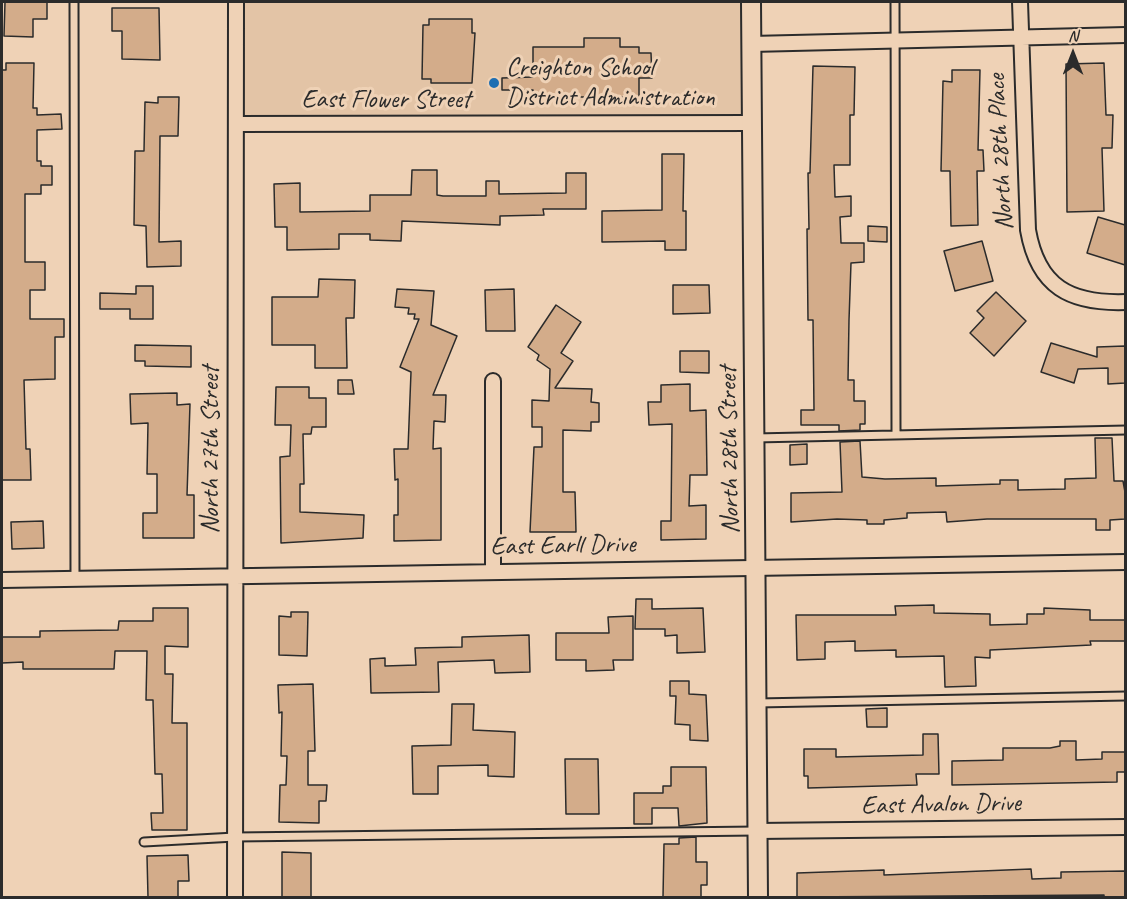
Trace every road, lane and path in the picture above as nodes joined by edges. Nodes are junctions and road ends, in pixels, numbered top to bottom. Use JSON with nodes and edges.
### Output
{"nodes":[{"id":1,"x":74,"y":2,"type":"edge"},
{"id":2,"x":236,"y":2,"type":"edge"},
{"id":3,"x":751,"y":2,"type":"edge"},
{"id":4,"x":895,"y":2,"type":"edge"},
{"id":5,"x":1020,"y":2,"type":"edge"},
{"id":6,"x":1125,"y":35,"type":"edge"},
{"id":7,"x":1020,"y":36,"type":"junction"},
{"id":8,"x":895,"y":40,"type":"junction"},
{"id":9,"x":751,"y":44,"type":"junction"},
{"id":10,"x":751,"y":123,"type":"junction"},
{"id":11,"x":237,"y":124,"type":"junction"},
{"id":12,"x":1125,"y":302,"type":"edge"},
{"id":13,"x":493,"y":381,"type":"dead end"},
{"id":14,"x":1125,"y":429,"type":"edge"},
{"id":15,"x":896,"y":433,"type":"junction"},
{"id":16,"x":755,"y":438,"type":"junction"},
{"id":17,"x":1125,"y":562,"type":"edge"},
{"id":18,"x":756,"y":567,"type":"junction"},
{"id":19,"x":493,"y":571,"type":"junction"},
{"id":20,"x":236,"y":576,"type":"junction"},
{"id":21,"x":75,"y":579,"type":"junction"},
{"id":22,"x":2,"y":580,"type":"edge"},
{"id":23,"x":1125,"y":696,"type":"edge"},
{"id":24,"x":757,"y":703,"type":"junction"},
{"id":25,"x":1125,"y":827,"type":"edge"},
{"id":26,"x":757,"y":831,"type":"junction"},
{"id":27,"x":235,"y":837,"type":"junction"},
{"id":28,"x":144,"y":842,"type":"dead end"},
{"id":29,"x":235,"y":897,"type":"edge"},
{"id":30,"x":758,"y":897,"type":"edge"}],
"edges":[{"from":1,"to":21,"type":"lane"},
{"from":2,"to":11,"type":"street","name":"North 27th Street"},
{"from":3,"to":9,"type":"street","name":"North 28th Street"},
{"from":4,"to":8,"type":"lane"},
{"from":5,"to":7,"type":"street","name":"North 28th Place"},
{"from":6,"to":7,"type":"street"},
{"from":7,"to":8,"type":"street"},
{"from":7,"to":12,"type":"street","name":"North 28th Place"},
{"from":8,"to":9,"type":"street"},
{"from":8,"to":15,"type":"lane"},
{"from":9,"to":10,"type":"street","name":"North 28th Street"},
{"from":10,"to":11,"type":"street","name":"East Flower Street"},
{"from":10,"to":16,"type":"street","name":"North 28th Street"},
{"from":11,"to":20,"type":"street","name":"North 27th Street"},
{"from":13,"to":19,"type":"street"},
{"from":14,"to":15,"type":"lane"},
{"from":15,"to":16,"type":"lane"},
{"from":16,"to":18,"type":"street","name":"North 28th Street"},
{"from":17,"to":18,"type":"street","name":"East Earll Drive"},
{"from":18,"to":19,"type":"street","name":"East Earll Drive"},
{"from":18,"to":24,"type":"street","name":"North 28th Street"},
{"from":19,"to":20,"type":"street","name":"East Earll Drive"},
{"from":20,"to":21,"type":"street","name":"East Earll Drive"},
{"from":20,"to":27,"type":"street","name":"North 27th Street"},
{"from":21,"to":22,"type":"street","name":"East Earll Drive"},
{"from":23,"to":24,"type":"lane"},
{"from":24,"to":26,"type":"street","name":"North 28th Street"},
{"from":25,"to":26,"type":"street","name":"East Avalon Drive"},
{"from":26,"to":27,"type":"lane"},
{"from":26,"to":30,"type":"street","name":"North 28th Street"},
{"from":27,"to":28,"type":"lane"},
{"from":27,"to":29,"type":"street","name":"North 27th Street"}]}
